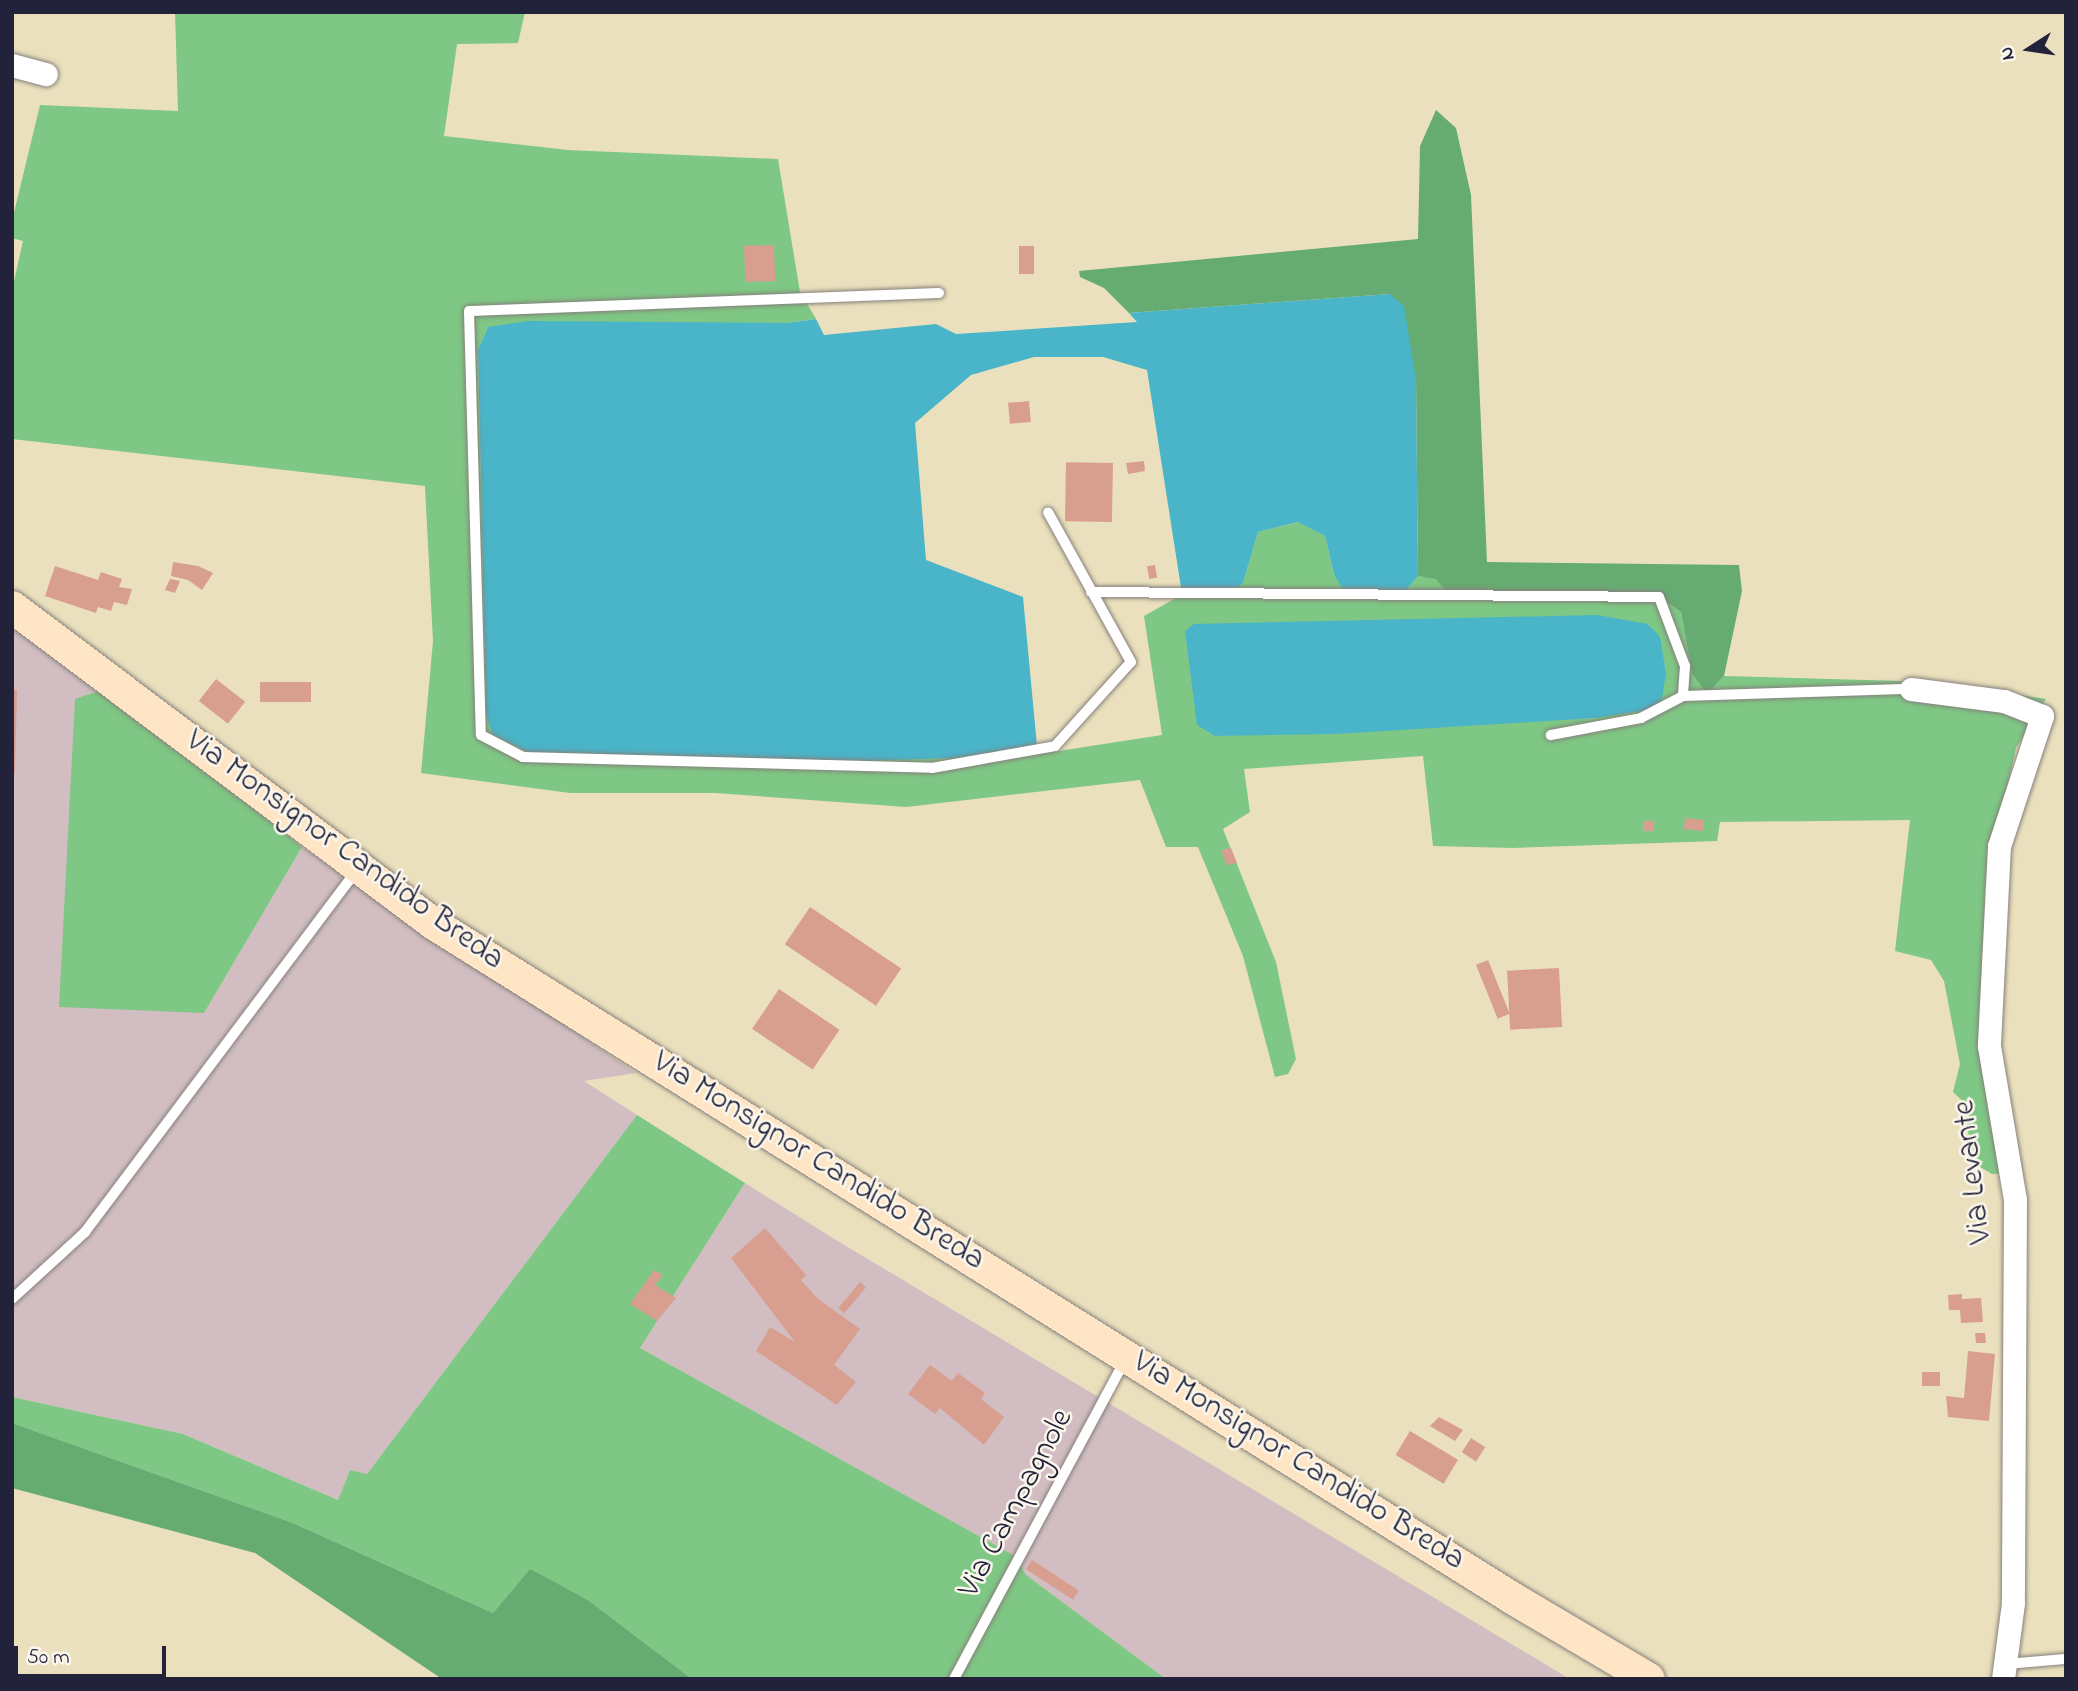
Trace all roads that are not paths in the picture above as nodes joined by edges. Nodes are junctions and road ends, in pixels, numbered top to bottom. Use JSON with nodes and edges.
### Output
{"nodes":[{"id":1,"x":12,"y":65,"type":"edge"},
{"id":2,"x":46,"y":74,"type":"dead end"},
{"id":3,"x":939,"y":293,"type":"dead end"},
{"id":4,"x":1048,"y":512,"type":"dead end"},
{"id":5,"x":1091,"y":592,"type":"junction"},
{"id":6,"x":12,"y":607,"type":"edge"},
{"id":7,"x":1911,"y":689,"type":"joint"},
{"id":8,"x":1683,"y":696,"type":"junction"},
{"id":9,"x":1551,"y":734,"type":"dead end"},
{"id":10,"x":358,"y":867,"type":"junction"},
{"id":11,"x":12,"y":1299,"type":"edge"},
{"id":12,"x":1128,"y":1354,"type":"junction"},
{"id":13,"x":2066,"y":1659,"type":"edge"},
{"id":14,"x":2004,"y":1672,"type":"edge"},
{"id":15,"x":954,"y":1679,"type":"edge"},
{"id":16,"x":1649,"y":1679,"type":"edge"}],
"edges":[{"from":1,"to":2,"type":"street"},
{"from":3,"to":5,"type":"lane"},
{"from":4,"to":5,"type":"lane"},
{"from":5,"to":8,"type":"lane"},
{"from":6,"to":10,"type":"main road","name":"Via Monsignor Candido Breda"},
{"from":7,"to":8,"type":"lane"},
{"from":7,"to":14,"type":"street","name":"Via Levante"},
{"from":8,"to":9,"type":"lane"},
{"from":10,"to":11,"type":"lane"},
{"from":10,"to":12,"type":"main road","name":"Via Monsignor Candido Breda"},
{"from":12,"to":15,"type":"lane","name":"Via Campagnole"},
{"from":12,"to":16,"type":"main road","name":"Via Monsignor Candido Breda"},
{"from":13,"to":14,"type":"lane"}]}
